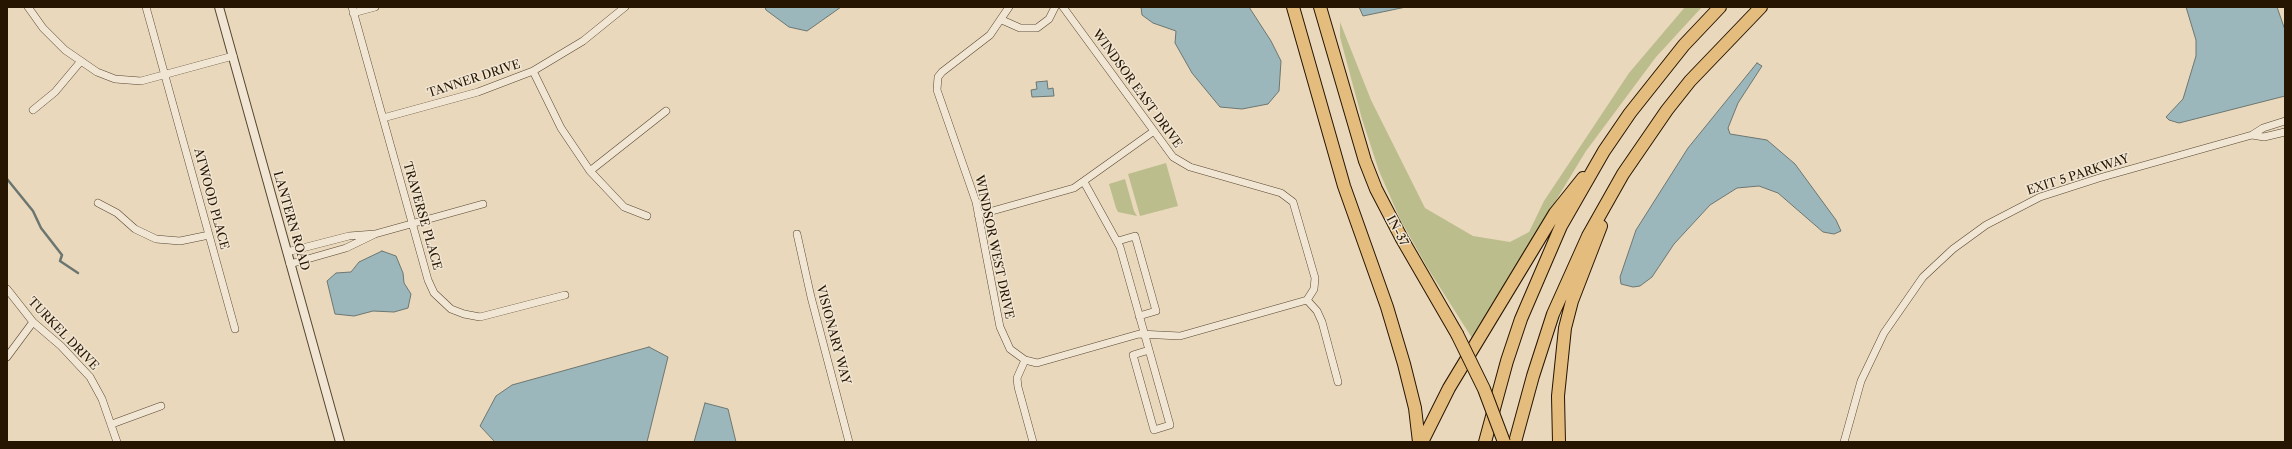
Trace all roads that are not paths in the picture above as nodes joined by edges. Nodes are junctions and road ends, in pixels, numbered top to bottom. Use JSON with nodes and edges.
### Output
{"nodes":[{"id":1,"x":28,"y":7,"type":"edge"},
{"id":2,"x":146,"y":7,"type":"edge"},
{"id":3,"x":219,"y":7,"type":"edge"},
{"id":4,"x":375,"y":7,"type":"edge"},
{"id":5,"x":625,"y":7,"type":"edge"},
{"id":6,"x":1009,"y":7,"type":"edge"},
{"id":7,"x":1055,"y":7,"type":"edge"},
{"id":8,"x":1063,"y":7,"type":"edge"},
{"id":9,"x":1293,"y":7,"type":"edge"},
{"id":10,"x":1320,"y":7,"type":"edge"},
{"id":11,"x":1720,"y":7,"type":"edge"},
{"id":12,"x":1761,"y":7,"type":"edge"},
{"id":13,"x":352,"y":10,"type":"edge"},
{"id":14,"x":1002,"y":20,"type":"junction"},
{"id":15,"x":232,"y":56,"type":"junction"},
{"id":16,"x":80,"y":61,"type":"junction"},
{"id":17,"x":1704,"y":66,"type":"junction"},
{"id":18,"x":533,"y":71,"type":"junction"},
{"id":19,"x":165,"y":75,"type":"junction"},
{"id":20,"x":33,"y":110,"type":"dead end"},
{"id":21,"x":666,"y":111,"type":"dead end"},
{"id":22,"x":383,"y":118,"type":"junction"},
{"id":23,"x":2285,"y":121,"type":"edge"},
{"id":24,"x":1154,"y":131,"type":"junction"},
{"id":25,"x":2285,"y":132,"type":"edge"},
{"id":26,"x":2252,"y":136,"type":"junction"},
{"id":27,"x":1598,"y":161,"type":"junction"},
{"id":28,"x":590,"y":171,"type":"junction"},
{"id":29,"x":1084,"y":182,"type":"junction"},
{"id":30,"x":98,"y":203,"type":"dead end"},
{"id":31,"x":483,"y":204,"type":"dead end"},
{"id":32,"x":978,"y":215,"type":"junction"},
{"id":33,"x":647,"y":216,"type":"dead end"},
{"id":34,"x":412,"y":223,"type":"junction"},
{"id":35,"x":375,"y":234,"type":"junction"},
{"id":36,"x":797,"y":234,"type":"dead end"},
{"id":37,"x":209,"y":235,"type":"junction"},
{"id":38,"x":1118,"y":241,"type":"junction"},
{"id":39,"x":287,"y":252,"type":"junction"},
{"id":40,"x":290,"y":264,"type":"junction"},
{"id":41,"x":7,"y":288,"type":"edge"},
{"id":42,"x":565,"y":295,"type":"dead end"},
{"id":43,"x":1307,"y":300,"type":"junction"},
{"id":44,"x":1139,"y":316,"type":"junction"},
{"id":45,"x":33,"y":322,"type":"junction"},
{"id":46,"x":235,"y":329,"type":"dead end"},
{"id":47,"x":1144,"y":334,"type":"junction"},
{"id":48,"x":1149,"y":350,"type":"junction"},
{"id":49,"x":7,"y":357,"type":"edge"},
{"id":50,"x":1025,"y":360,"type":"junction"},
{"id":51,"x":1338,"y":382,"type":"dead end"},
{"id":52,"x":161,"y":406,"type":"dead end"},
{"id":53,"x":112,"y":424,"type":"junction"},
{"id":54,"x":117,"y":442,"type":"edge"},
{"id":55,"x":340,"y":442,"type":"edge"},
{"id":56,"x":849,"y":442,"type":"edge"},
{"id":57,"x":1033,"y":442,"type":"edge"},
{"id":58,"x":1419,"y":442,"type":"edge"},
{"id":59,"x":1422,"y":442,"type":"edge"},
{"id":60,"x":1485,"y":442,"type":"edge"},
{"id":61,"x":1504,"y":442,"type":"edge"},
{"id":62,"x":1515,"y":442,"type":"edge"},
{"id":63,"x":1559,"y":442,"type":"edge"},
{"id":64,"x":1844,"y":442,"type":"edge"}],
"edges":[{"from":1,"to":16,"type":"street"},
{"from":2,"to":19,"type":"street","name":"ATWOOD PLACE"},
{"from":3,"to":15,"type":"street","name":"LANTERN ROAD"},
{"from":4,"to":13,"type":"street"},
{"from":5,"to":18,"type":"street","name":"TANNER DRIVE"},
{"from":6,"to":14,"type":"street","name":"WINDSOR WEST DRIVE"},
{"from":7,"to":14,"type":"street"},
{"from":8,"to":24,"type":"street","name":"WINDSOR EAST DRIVE"},
{"from":9,"to":58,"type":"highway"},
{"from":10,"to":61,"type":"highway","name":"IN-37","bridge":true},
{"from":11,"to":27,"type":"highway"},
{"from":12,"to":17,"type":"highway"},
{"from":13,"to":22,"type":"street","name":"TRAVERSE PLACE"},
{"from":14,"to":32,"type":"street","name":"WINDSOR WEST DRIVE"},
{"from":15,"to":19,"type":"street"},
{"from":15,"to":39,"type":"street","name":"LANTERN ROAD"},
{"from":16,"to":19,"type":"street"},
{"from":16,"to":20,"type":"street"},
{"from":17,"to":62,"type":"highway"},
{"from":17,"to":63,"type":"highway"},
{"from":18,"to":22,"type":"street","name":"TANNER DRIVE"},
{"from":18,"to":28,"type":"street"},
{"from":19,"to":37,"type":"street","name":"ATWOOD PLACE"},
{"from":21,"to":28,"type":"street"},
{"from":22,"to":34,"type":"street","name":"TRAVERSE PLACE"},
{"from":23,"to":26,"type":"street"},
{"from":24,"to":29,"type":"street"},
{"from":24,"to":43,"type":"street","name":"WINDSOR EAST DRIVE"},
{"from":25,"to":26,"type":"street"},
{"from":26,"to":64,"type":"street","name":"EXIT 5 PARKWAY"},
{"from":27,"to":59,"type":"highway"},
{"from":27,"to":60,"type":"highway"},
{"from":28,"to":33,"type":"street"},
{"from":29,"to":32,"type":"street"},
{"from":29,"to":38,"type":"street"},
{"from":30,"to":37,"type":"street"},
{"from":31,"to":34,"type":"street"},
{"from":32,"to":50,"type":"street","name":"WINDSOR WEST DRIVE"},
{"from":34,"to":35,"type":"street"},
{"from":34,"to":42,"type":"street","name":"TRAVERSE PLACE"},
{"from":35,"to":39,"type":"street"},
{"from":35,"to":40,"type":"street"},
{"from":36,"to":56,"type":"street","name":"VISIONARY WAY"},
{"from":37,"to":46,"type":"street","name":"ATWOOD PLACE"},
{"from":38,"to":44,"type":"street"},
{"from":38,"to":44,"type":"street"},
{"from":39,"to":40,"type":"street","name":"LANTERN ROAD"},
{"from":40,"to":55,"type":"street","name":"LANTERN ROAD"},
{"from":41,"to":45,"type":"street","name":"TURKEL DRIVE"},
{"from":43,"to":47,"type":"street"},
{"from":43,"to":51,"type":"street"},
{"from":44,"to":47,"type":"street"},
{"from":45,"to":49,"type":"street"},
{"from":45,"to":53,"type":"street","name":"TURKEL DRIVE"},
{"from":47,"to":48,"type":"street"},
{"from":47,"to":50,"type":"street"},
{"from":48,"to":48,"type":"street"},
{"from":50,"to":57,"type":"street"},
{"from":52,"to":53,"type":"street"},
{"from":53,"to":54,"type":"street","name":"TURKEL DRIVE"}]}
